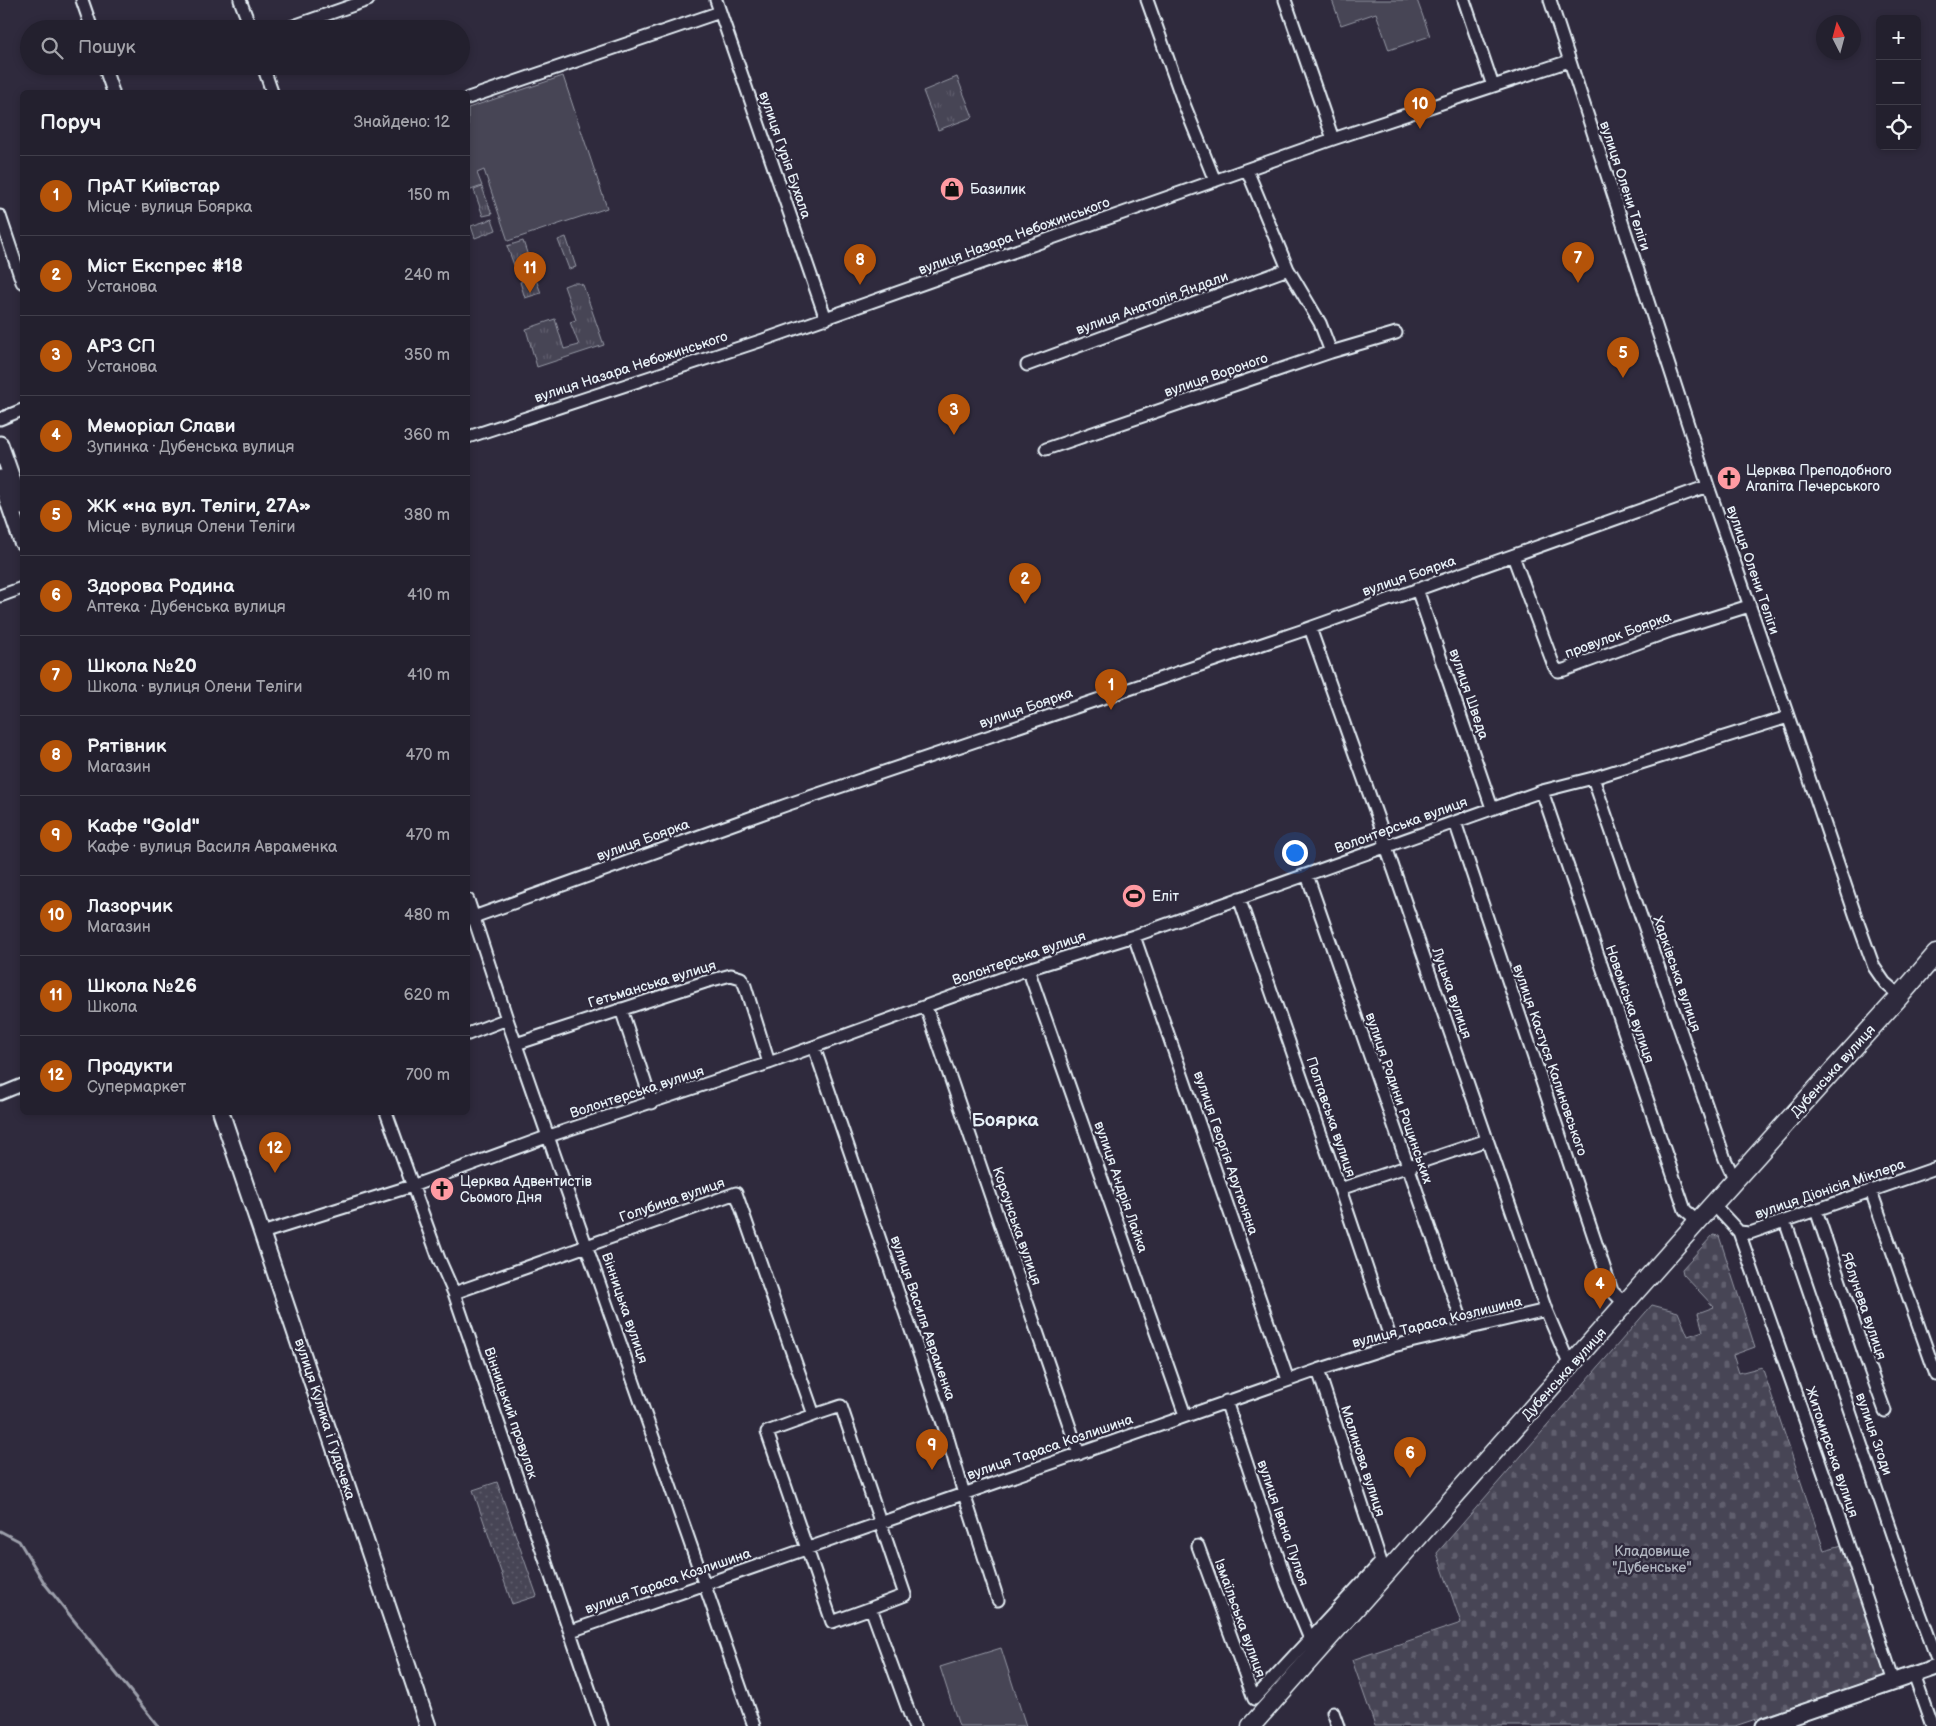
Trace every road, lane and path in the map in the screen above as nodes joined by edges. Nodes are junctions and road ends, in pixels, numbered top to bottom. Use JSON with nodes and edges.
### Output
{"nodes":[{"id":1,"x":82,"y":0,"type":"edge"},
{"id":2,"x":240,"y":0,"type":"edge"},
{"id":3,"x":368,"y":0,"type":"edge"},
{"id":4,"x":716,"y":0,"type":"edge"},
{"id":5,"x":1147,"y":0,"type":"edge"},
{"id":6,"x":1285,"y":0,"type":"edge"},
{"id":7,"x":1464,"y":0,"type":"edge"},
{"id":8,"x":1550,"y":0,"type":"edge"},
{"id":9,"x":720,"y":12,"type":"junction"},
{"id":10,"x":89,"y":20,"type":"edge"},
{"id":11,"x":248,"y":20,"type":"edge"},
{"id":12,"x":311,"y":20,"type":"edge"},
{"id":13,"x":1569,"y":61,"type":"junction"},
{"id":14,"x":107,"y":75,"type":"edge"},
{"id":15,"x":266,"y":75,"type":"edge"},
{"id":16,"x":1493,"y":86,"type":"junction"},
{"id":17,"x":112,"y":90,"type":"edge"},
{"id":18,"x":271,"y":90,"type":"edge"},
{"id":19,"x":470,"y":97,"type":"edge"},
{"id":20,"x":1333,"y":139,"type":"junction"},
{"id":21,"x":1248,"y":170,"type":"junction"},
{"id":22,"x":1215,"y":181,"type":"junction"},
{"id":23,"x":0,"y":216,"type":"edge"},
{"id":24,"x":1288,"y":270,"type":"junction"},
{"id":25,"x":20,"y":276,"type":"edge"},
{"id":26,"x":826,"y":319,"type":"junction"},
{"id":27,"x":1396,"y":333,"type":"dead end"},
{"id":28,"x":1331,"y":352,"type":"junction"},
{"id":29,"x":1027,"y":365,"type":"dead end"},
{"id":30,"x":20,"y":411,"type":"edge"},
{"id":31,"x":0,"y":419,"type":"edge"},
{"id":32,"x":470,"y":436,"type":"edge"},
{"id":33,"x":0,"y":444,"type":"edge"},
{"id":34,"x":1046,"y":449,"type":"dead end"},
{"id":35,"x":0,"y":478,"type":"edge"},
{"id":36,"x":1708,"y":486,"type":"junction"},
{"id":37,"x":20,"y":500,"type":"edge"},
{"id":38,"x":20,"y":536,"type":"edge"},
{"id":39,"x":1513,"y":556,"type":"junction"},
{"id":40,"x":20,"y":589,"type":"edge"},
{"id":41,"x":1417,"y":589,"type":"junction"},
{"id":42,"x":0,"y":596,"type":"edge"},
{"id":43,"x":1749,"y":606,"type":"junction"},
{"id":44,"x":1310,"y":628,"type":"junction"},
{"id":45,"x":1788,"y":718,"type":"junction"},
{"id":46,"x":1593,"y":778,"type":"junction"},
{"id":47,"x":1542,"y":791,"type":"junction"},
{"id":48,"x":1492,"y":808,"type":"junction"},
{"id":49,"x":1455,"y":822,"type":"junction"},
{"id":50,"x":1386,"y":847,"type":"junction"},
{"id":51,"x":1307,"y":875,"type":"junction"},
{"id":52,"x":1239,"y":898,"type":"junction"},
{"id":53,"x":470,"y":918,"type":"edge"},
{"id":54,"x":1134,"y":936,"type":"junction"},
{"id":55,"x":1936,"y":954,"type":"edge"},
{"id":56,"x":1028,"y":969,"type":"junction"},
{"id":57,"x":1900,"y":996,"type":"junction"},
{"id":58,"x":926,"y":1007,"type":"junction"},
{"id":59,"x":621,"y":1009,"type":"junction"},
{"id":60,"x":507,"y":1019,"type":"junction"},
{"id":61,"x":470,"y":1033,"type":"edge"},
{"id":62,"x":516,"y":1044,"type":"junction"},
{"id":63,"x":814,"y":1046,"type":"junction"},
{"id":64,"x":769,"y":1063,"type":"junction"},
{"id":65,"x":20,"y":1086,"type":"edge"},
{"id":66,"x":0,"y":1094,"type":"edge"},
{"id":67,"x":652,"y":1103,"type":"junction"},
{"id":68,"x":222,"y":1115,"type":"edge"},
{"id":69,"x":387,"y":1115,"type":"edge"},
{"id":70,"x":549,"y":1136,"type":"junction"},
{"id":71,"x":1487,"y":1140,"type":"junction"},
{"id":72,"x":1407,"y":1167,"type":"junction"},
{"id":73,"x":1936,"y":1168,"type":"edge"},
{"id":74,"x":1735,"y":1180,"type":"junction"},
{"id":75,"x":412,"y":1186,"type":"junction"},
{"id":76,"x":1340,"y":1189,"type":"junction"},
{"id":77,"x":1871,"y":1191,"type":"junction"},
{"id":78,"x":1714,"y":1204,"type":"junction"},
{"id":79,"x":1816,"y":1210,"type":"junction"},
{"id":80,"x":1698,"y":1221,"type":"junction"},
{"id":81,"x":1785,"y":1221,"type":"junction"},
{"id":82,"x":1739,"y":1232,"type":"junction"},
{"id":83,"x":262,"y":1233,"type":"junction"},
{"id":84,"x":587,"y":1246,"type":"junction"},
{"id":85,"x":454,"y":1293,"type":"junction"},
{"id":86,"x":1625,"y":1304,"type":"junction"},
{"id":87,"x":1546,"y":1310,"type":"junction"},
{"id":88,"x":1465,"y":1330,"type":"junction"},
{"id":89,"x":1393,"y":1346,"type":"junction"},
{"id":90,"x":1570,"y":1366,"type":"junction"},
{"id":91,"x":1318,"y":1370,"type":"junction"},
{"id":92,"x":1936,"y":1375,"type":"edge"},
{"id":93,"x":1288,"y":1380,"type":"junction"},
{"id":94,"x":1226,"y":1401,"type":"junction"},
{"id":95,"x":1885,"y":1411,"type":"dead end"},
{"id":96,"x":814,"y":1415,"type":"junction"},
{"id":97,"x":1184,"y":1415,"type":"junction"},
{"id":98,"x":1079,"y":1454,"type":"junction"},
{"id":99,"x":964,"y":1494,"type":"junction"},
{"id":100,"x":882,"y":1524,"type":"junction"},
{"id":101,"x":1198,"y":1546,"type":"dead end"},
{"id":102,"x":807,"y":1549,"type":"junction"},
{"id":103,"x":705,"y":1584,"type":"junction"},
{"id":104,"x":998,"y":1600,"type":"dead end"},
{"id":105,"x":871,"y":1608,"type":"junction"},
{"id":106,"x":571,"y":1631,"type":"junction"},
{"id":107,"x":1313,"y":1646,"type":"junction"},
{"id":108,"x":1936,"y":1656,"type":"edge"},
{"id":109,"x":1936,"y":1667,"type":"edge"},
{"id":110,"x":1914,"y":1675,"type":"junction"},
{"id":111,"x":1894,"y":1682,"type":"junction"},
{"id":112,"x":1333,"y":1712,"type":"dead end"},
{"id":113,"x":428,"y":1726,"type":"edge"},
{"id":114,"x":602,"y":1726,"type":"edge"},
{"id":115,"x":754,"y":1726,"type":"edge"},
{"id":116,"x":914,"y":1726,"type":"edge"},
{"id":117,"x":1251,"y":1726,"type":"edge"},
{"id":118,"x":1338,"y":1726,"type":"edge"},
{"id":119,"x":1764,"y":1726,"type":"edge"},
{"id":120,"x":1932,"y":1726,"type":"edge"}],
"edges":[{"from":1,"to":10,"type":"street"},
{"from":2,"to":11,"type":"street"},
{"from":3,"to":12,"type":"street"},
{"from":4,"to":9,"type":"street","name":"вулиця Гурія Бухала"},
{"from":5,"to":22,"type":"street"},
{"from":6,"to":20,"type":"street"},
{"from":7,"to":16,"type":"street"},
{"from":8,"to":13,"type":"street","name":"вулиця Олени Теліги"},
{"from":9,"to":19,"type":"street"},
{"from":9,"to":26,"type":"street","name":"вулиця Гурія Бухала"},
{"from":13,"to":16,"type":"street","name":"вулиця Назара Небожинського"},
{"from":13,"to":36,"type":"street","name":"вулиця Олени Теліги"},
{"from":14,"to":17,"type":"street"},
{"from":15,"to":18,"type":"street"},
{"from":16,"to":20,"type":"street","name":"вулиця Назара Небожинського"},
{"from":20,"to":21,"type":"street","name":"вулиця Назара Небожинського"},
{"from":21,"to":22,"type":"street","name":"вулиця Назара Небожинського"},
{"from":21,"to":24,"type":"street"},
{"from":22,"to":26,"type":"street","name":"вулиця Назара Небожинського"},
{"from":23,"to":25,"type":"street"},
{"from":24,"to":28,"type":"street"},
{"from":24,"to":29,"type":"street","name":"вулиця Анатолія Яндали"},
{"from":26,"to":32,"type":"street","name":"вулиця Назара Небожинського"},
{"from":27,"to":28,"type":"street","name":"вулиця Вороного"},
{"from":28,"to":34,"type":"street","name":"вулиця Вороного"},
{"from":30,"to":31,"type":"street"},
{"from":33,"to":37,"type":"main road"},
{"from":35,"to":38,"type":"main road"},
{"from":36,"to":39,"type":"street","name":"вулиця Боярка"},
{"from":36,"to":43,"type":"street","name":"вулиця Олени Теліги"},
{"from":39,"to":41,"type":"street","name":"вулиця Боярка"},
{"from":39,"to":43,"type":"street","name":"провулок Боярка"},
{"from":40,"to":42,"type":"street"},
{"from":41,"to":44,"type":"street","name":"вулиця Боярка"},
{"from":41,"to":48,"type":"street","name":"вулиця Шведа"},
{"from":43,"to":45,"type":"street","name":"вулиця Олени Теліги"},
{"from":44,"to":50,"type":"street","name":"Луцька вулиця"},
{"from":44,"to":53,"type":"street","name":"вулиця Боярка"},
{"from":45,"to":46,"type":"street","name":"Волонтерська вулиця"},
{"from":45,"to":57,"type":"street","name":"вулиця Олени Теліги"},
{"from":46,"to":47,"type":"street","name":"Волонтерська вулиця"},
{"from":46,"to":74,"type":"street","name":"Харківська вулиця"},
{"from":47,"to":48,"type":"street","name":"Волонтерська вулиця"},
{"from":47,"to":80,"type":"street","name":"Новоміська вулиця"},
{"from":48,"to":49,"type":"street","name":"Волонтерська вулиця"},
{"from":49,"to":50,"type":"street","name":"Волонтерська вулиця"},
{"from":49,"to":86,"type":"street","name":"вулиця Кастуся Калиновського"},
{"from":50,"to":51,"type":"street","name":"Волонтерська вулиця"},
{"from":50,"to":71,"type":"street","name":"Луцька вулиця"},
{"from":51,"to":52,"type":"street","name":"Волонтерська вулиця"},
{"from":51,"to":72,"type":"street","name":"вулиця Родини Рощинських"},
{"from":52,"to":54,"type":"street","name":"Волонтерська вулиця"},
{"from":52,"to":76,"type":"street","name":"Полтавська вулиця"},
{"from":53,"to":60,"type":"street","name":"Вінницька вулиця"},
{"from":54,"to":56,"type":"street","name":"Волонтерська вулиця"},
{"from":54,"to":93,"type":"street","name":"вулиця Георгія Арутюняна"},
{"from":55,"to":57,"type":"main road","name":"Дубенська вулиця"},
{"from":56,"to":58,"type":"street","name":"Волонтерська вулиця"},
{"from":56,"to":97,"type":"street","name":"вулиця Андрія Лайка"},
{"from":57,"to":74,"type":"main road","name":"Дубенська вулиця"},
{"from":58,"to":63,"type":"street","name":"Волонтерська вулиця"},
{"from":58,"to":98,"type":"street","name":"Корсунська вулиця"},
{"from":59,"to":62,"type":"street","name":"Гетьманська вулиця"},
{"from":59,"to":64,"type":"street","name":"Гетьманська вулиця"},
{"from":59,"to":67,"type":"street"},
{"from":60,"to":61,"type":"street"},
{"from":60,"to":62,"type":"street","name":"Вінницька вулиця"},
{"from":62,"to":70,"type":"street","name":"Вінницька вулиця"},
{"from":63,"to":64,"type":"street","name":"Волонтерська вулиця"},
{"from":63,"to":99,"type":"street","name":"вулиця Василя Авраменка"},
{"from":64,"to":67,"type":"street","name":"Волонтерська вулиця"},
{"from":65,"to":66,"type":"street"},
{"from":67,"to":70,"type":"street","name":"Волонтерська вулиця"},
{"from":68,"to":83,"type":"main road","name":"вулиця Кулика і Гудачека"},
{"from":69,"to":75,"type":"street","name":"Вінницький провулок"},
{"from":70,"to":75,"type":"street","name":"Волонтерська вулиця"},
{"from":70,"to":84,"type":"street","name":"Вінницька вулиця"},
{"from":71,"to":72,"type":"street"},
{"from":71,"to":87,"type":"street","name":"Луцька вулиця"},
{"from":72,"to":76,"type":"street"},
{"from":72,"to":88,"type":"street","name":"вулиця Родини Рощинських"},
{"from":73,"to":77,"type":"street","name":"вулиця Діонісія Міклера"},
{"from":74,"to":78,"type":"main road","name":"Дубенська вулиця"},
{"from":75,"to":83,"type":"street","name":"Волонтерська вулиця"},
{"from":75,"to":85,"type":"street","name":"Вінницький провулок"},
{"from":76,"to":89,"type":"street","name":"Полтавська вулиця"},
{"from":77,"to":79,"type":"street","name":"вулиця Діонісія Міклера"},
{"from":77,"to":92,"type":"street"},
{"from":78,"to":80,"type":"main road","name":"Дубенська вулиця"},
{"from":78,"to":82,"type":"street"},
{"from":79,"to":81,"type":"street","name":"вулиця Діонісія Міклера"},
{"from":79,"to":95,"type":"street","name":"Яблунева вулиця"},
{"from":80,"to":86,"type":"main road","name":"Дубенська вулиця"},
{"from":81,"to":82,"type":"street","name":"вулиця Діонісія Міклера"},
{"from":81,"to":108,"type":"street","name":"вулиця Згоди"},
{"from":82,"to":111,"type":"street","name":"Житомирська вулиця"},
{"from":83,"to":113,"type":"main road","name":"вулиця Кулика і Гудачека"},
{"from":84,"to":85,"type":"street","name":"Голубина вулиця"},
{"from":84,"to":96,"type":"street","name":"Голубина вулиця"},
{"from":84,"to":103,"type":"street","name":"Вінницька вулиця"},
{"from":85,"to":106,"type":"street","name":"Вінницький провулок"},
{"from":86,"to":90,"type":"main road","name":"Дубенська вулиця"},
{"from":87,"to":88,"type":"street","name":"вулиця Тараса Козлишина"},
{"from":87,"to":90,"type":"street","name":"Луцька вулиця"},
{"from":88,"to":89,"type":"street","name":"вулиця Тараса Козлишина"},
{"from":89,"to":91,"type":"street","name":"вулиця Тараса Козлишина"},
{"from":90,"to":107,"type":"main road","name":"Дубенська вулиця"},
{"from":91,"to":93,"type":"street","name":"вулиця Тараса Козлишина"},
{"from":91,"to":107,"type":"street","name":"Малинова вулиця"},
{"from":93,"to":94,"type":"street","name":"вулиця Тараса Козлишина"},
{"from":94,"to":97,"type":"street","name":"вулиця Тараса Козлишина"},
{"from":94,"to":107,"type":"street","name":"вулиця Івана Пулюя"},
{"from":96,"to":100,"type":"street"},
{"from":96,"to":102,"type":"street"},
{"from":97,"to":98,"type":"street","name":"вулиця Тараса Козлишина"},
{"from":98,"to":99,"type":"street","name":"вулиця Тараса Козлишина"},
{"from":99,"to":100,"type":"street","name":"вулиця Тараса Козлишина"},
{"from":99,"to":104,"type":"street","name":"вулиця Василя Авраменка"},
{"from":100,"to":102,"type":"street","name":"вулиця Тараса Козлишина"},
{"from":100,"to":105,"type":"street"},
{"from":101,"to":107,"type":"street","name":"Ізмаїльська вулиця"},
{"from":102,"to":103,"type":"street","name":"вулиця Тараса Козлишина"},
{"from":102,"to":105,"type":"street"},
{"from":103,"to":106,"type":"street","name":"вулиця Тараса Козлишина"},
{"from":103,"to":115,"type":"street","name":"Вінницька вулиця"},
{"from":105,"to":116,"type":"street"},
{"from":106,"to":114,"type":"street","name":"Вінницький провулок"},
{"from":107,"to":117,"type":"main road","name":"Дубенська вулиця"},
{"from":109,"to":110,"type":"main road"},
{"from":110,"to":111,"type":"main road"},
{"from":110,"to":120,"type":"street"},
{"from":111,"to":119,"type":"main road"},
{"from":112,"to":118,"type":"street"}]}
